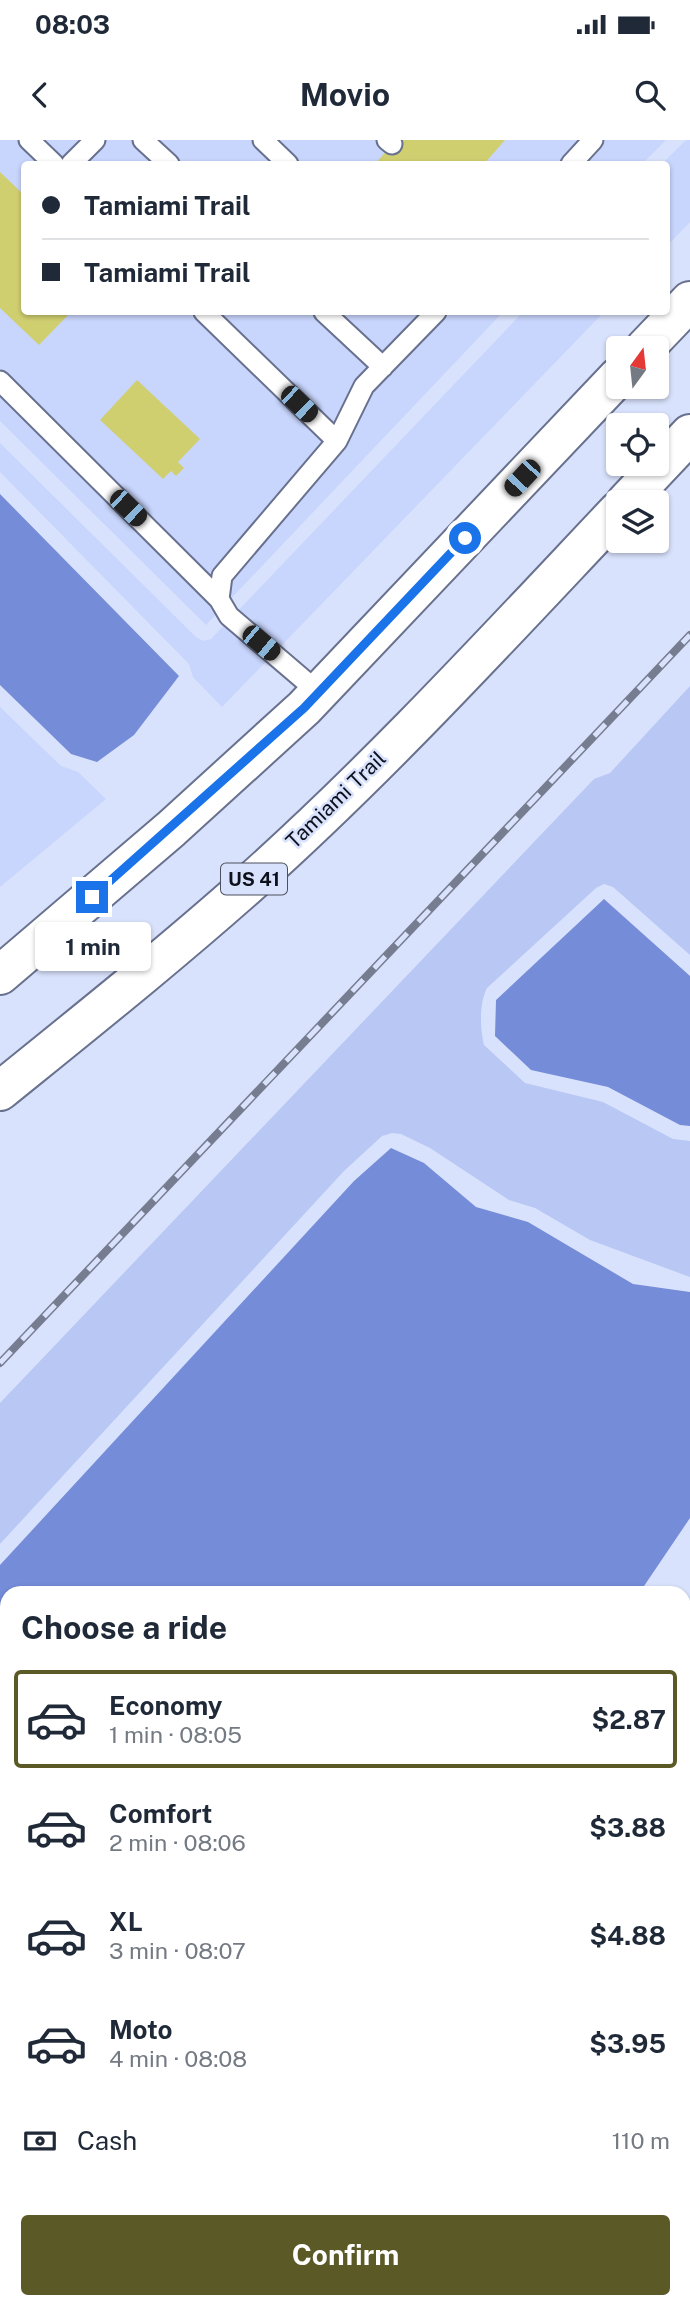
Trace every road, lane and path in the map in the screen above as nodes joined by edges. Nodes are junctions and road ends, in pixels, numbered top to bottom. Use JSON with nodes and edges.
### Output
{"nodes":[{"id":1,"x":29,"y":140,"type":"edge"},
{"id":2,"x":95,"y":140,"type":"edge"},
{"id":3,"x":143,"y":140,"type":"edge"},
{"id":4,"x":263,"y":140,"type":"edge"},
{"id":5,"x":593,"y":140,"type":"edge"},
{"id":6,"x":51,"y":161,"type":"edge"},
{"id":7,"x":75,"y":161,"type":"edge"},
{"id":8,"x":166,"y":161,"type":"edge"},
{"id":9,"x":285,"y":161,"type":"edge"},
{"id":10,"x":573,"y":161,"type":"edge"},
{"id":11,"x":690,"y":301,"type":"edge"},
{"id":12,"x":207,"y":315,"type":"edge"},
{"id":13,"x":327,"y":315,"type":"edge"},
{"id":14,"x":433,"y":315,"type":"edge"},
{"id":15,"x":656,"y":336,"type":"edge"},
{"id":16,"x":383,"y":367,"type":"junction"},
{"id":17,"x":0,"y":381,"type":"edge"},
{"id":18,"x":606,"y":390,"type":"edge"},
{"id":19,"x":690,"y":434,"type":"edge"},
{"id":20,"x":337,"y":442,"type":"junction"},
{"id":21,"x":637,"y":490,"type":"edge"},
{"id":22,"x":606,"y":523,"type":"edge"},
{"id":23,"x":219,"y":599,"type":"junction"},
{"id":24,"x":318,"y":692,"type":"junction"},
{"id":25,"x":4,"y":969,"type":"edge"},
{"id":26,"x":0,"y":1091,"type":"edge"}],
"edges":[{"from":1,"to":6,"type":"lane"},
{"from":2,"to":7,"type":"lane"},
{"from":3,"to":8,"type":"lane"},
{"from":4,"to":9,"type":"lane"},
{"from":5,"to":10,"type":"lane"},
{"from":11,"to":15,"type":"main road"},
{"from":12,"to":20,"type":"lane"},
{"from":13,"to":16,"type":"lane"},
{"from":14,"to":16,"type":"lane"},
{"from":16,"to":20,"type":"lane"},
{"from":17,"to":23,"type":"lane"},
{"from":18,"to":24,"type":"main road"},
{"from":19,"to":21,"type":"main road"},
{"from":20,"to":23,"type":"lane"},
{"from":22,"to":26,"type":"main road","name":"Tamiami Trail","number":"US 41"},
{"from":23,"to":24,"type":"lane"},
{"from":24,"to":25,"type":"main road"}]}
